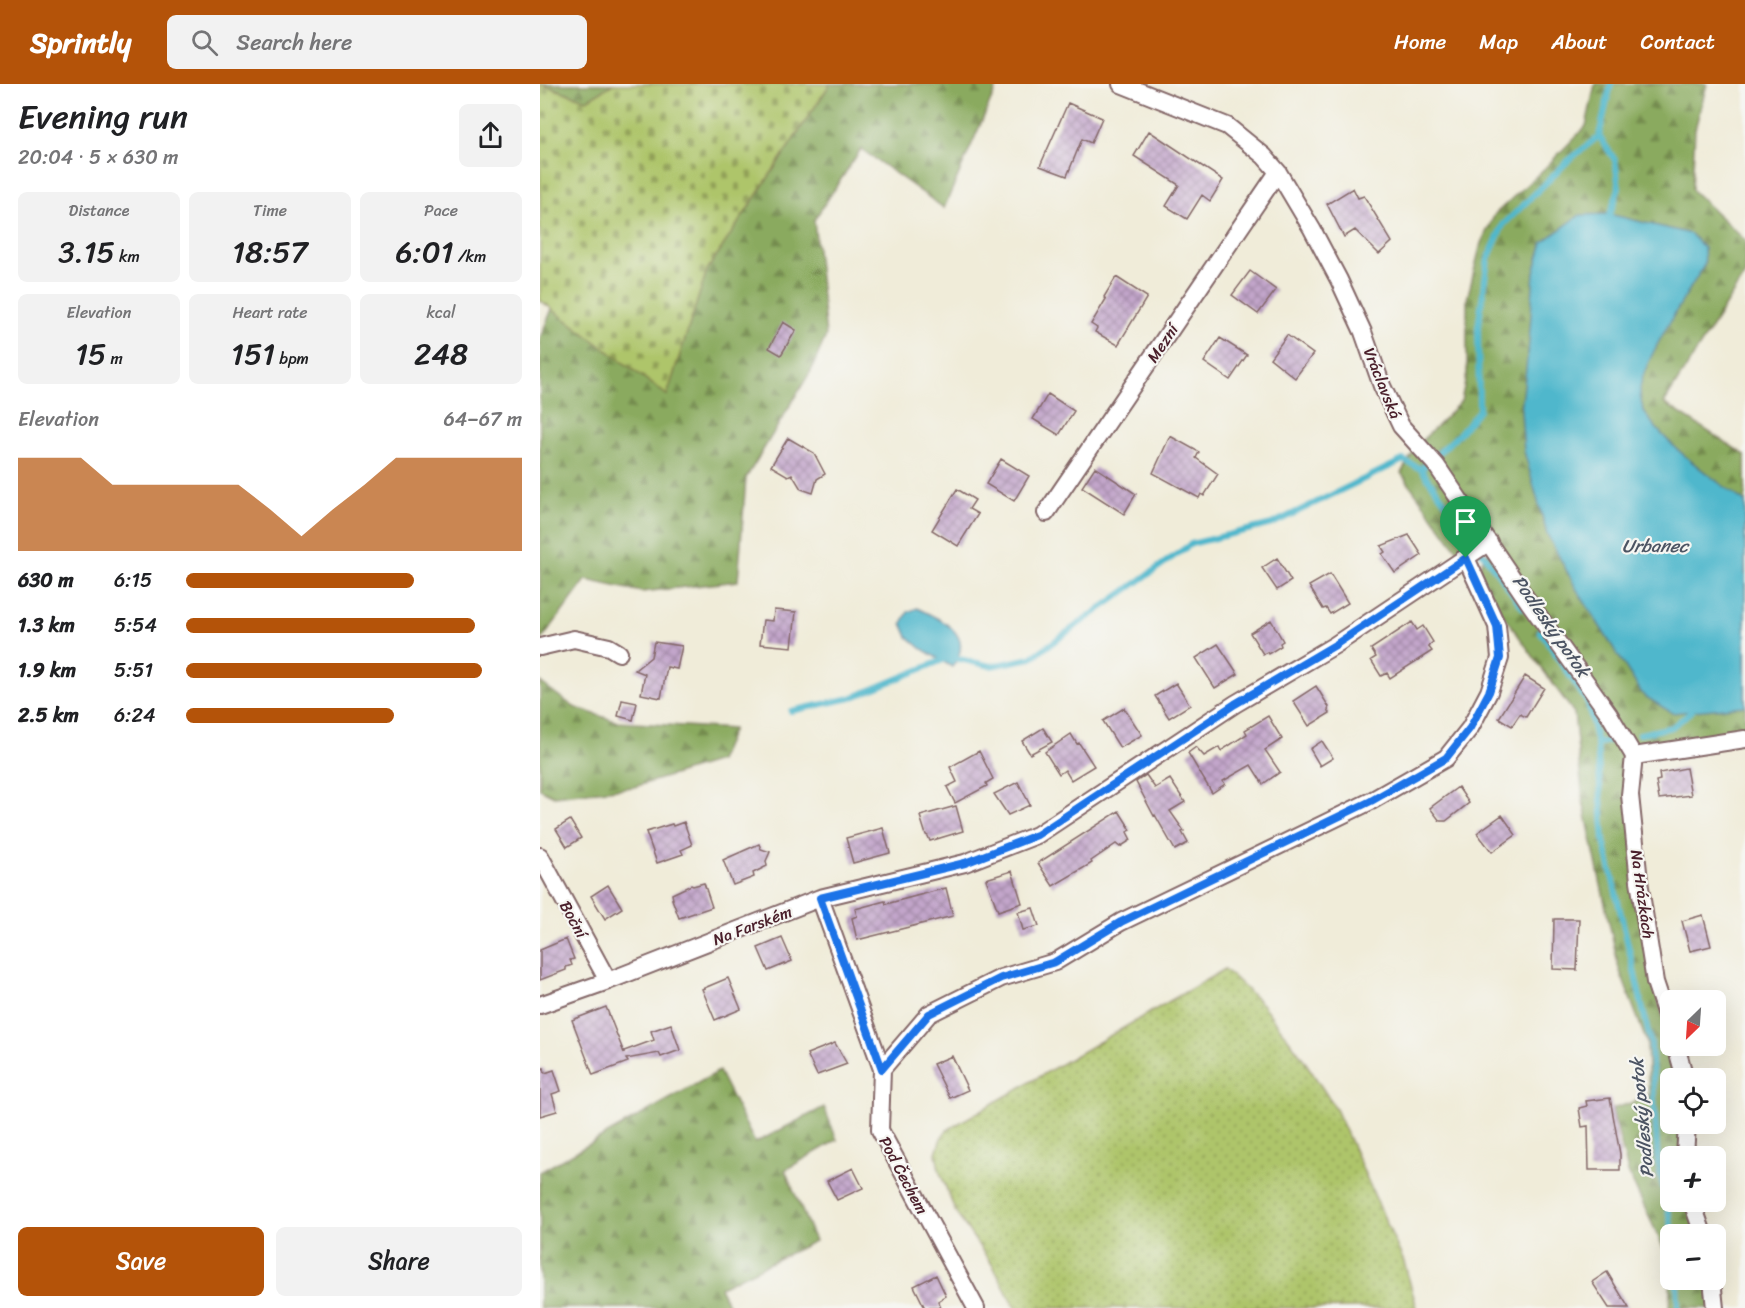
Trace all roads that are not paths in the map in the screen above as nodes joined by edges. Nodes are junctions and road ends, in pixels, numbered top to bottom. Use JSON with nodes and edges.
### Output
{"nodes":[{"id":1,"x":1121,"y":84,"type":"edge"},
{"id":2,"x":1278,"y":172,"type":"junction"},
{"id":3,"x":1046,"y":513,"type":"dead end"},
{"id":4,"x":1478,"y":549,"type":"junction"},
{"id":5,"x":540,"y":647,"type":"edge"},
{"id":6,"x":619,"y":652,"type":"dead end"},
{"id":7,"x":1745,"y":739,"type":"edge"},
{"id":8,"x":1634,"y":756,"type":"junction"},
{"id":9,"x":540,"y":856,"type":"edge"},
{"id":10,"x":820,"y":898,"type":"junction"},
{"id":11,"x":608,"y":981,"type":"junction"},
{"id":12,"x":1660,"y":996,"type":"edge"},
{"id":13,"x":540,"y":1005,"type":"edge"},
{"id":14,"x":882,"y":1069,"type":"junction"},
{"id":15,"x":1713,"y":1290,"type":"edge"},
{"id":16,"x":976,"y":1308,"type":"edge"},
{"id":17,"x":1715,"y":1308,"type":"edge"}],
"edges":[{"from":1,"to":2,"type":"street","name":"Vráclavská"},
{"from":2,"to":3,"type":"street","name":"Mezní"},
{"from":2,"to":4,"type":"street","name":"Vráclavská"},
{"from":4,"to":8,"type":"street","name":"Vráclavská"},
{"from":4,"to":10,"type":"street","name":"Na Farském"},
{"from":4,"to":14,"type":"street"},
{"from":5,"to":6,"type":"street"},
{"from":7,"to":8,"type":"street"},
{"from":8,"to":12,"type":"street","name":"Na Hrázkách"},
{"from":9,"to":11,"type":"street","name":"Boční"},
{"from":10,"to":11,"type":"street","name":"Na Farském"},
{"from":10,"to":14,"type":"street","name":"Pod Čechem"},
{"from":11,"to":13,"type":"street","name":"Na Farském"},
{"from":14,"to":16,"type":"street","name":"Pod Čechem"},
{"from":15,"to":17,"type":"street"}]}
